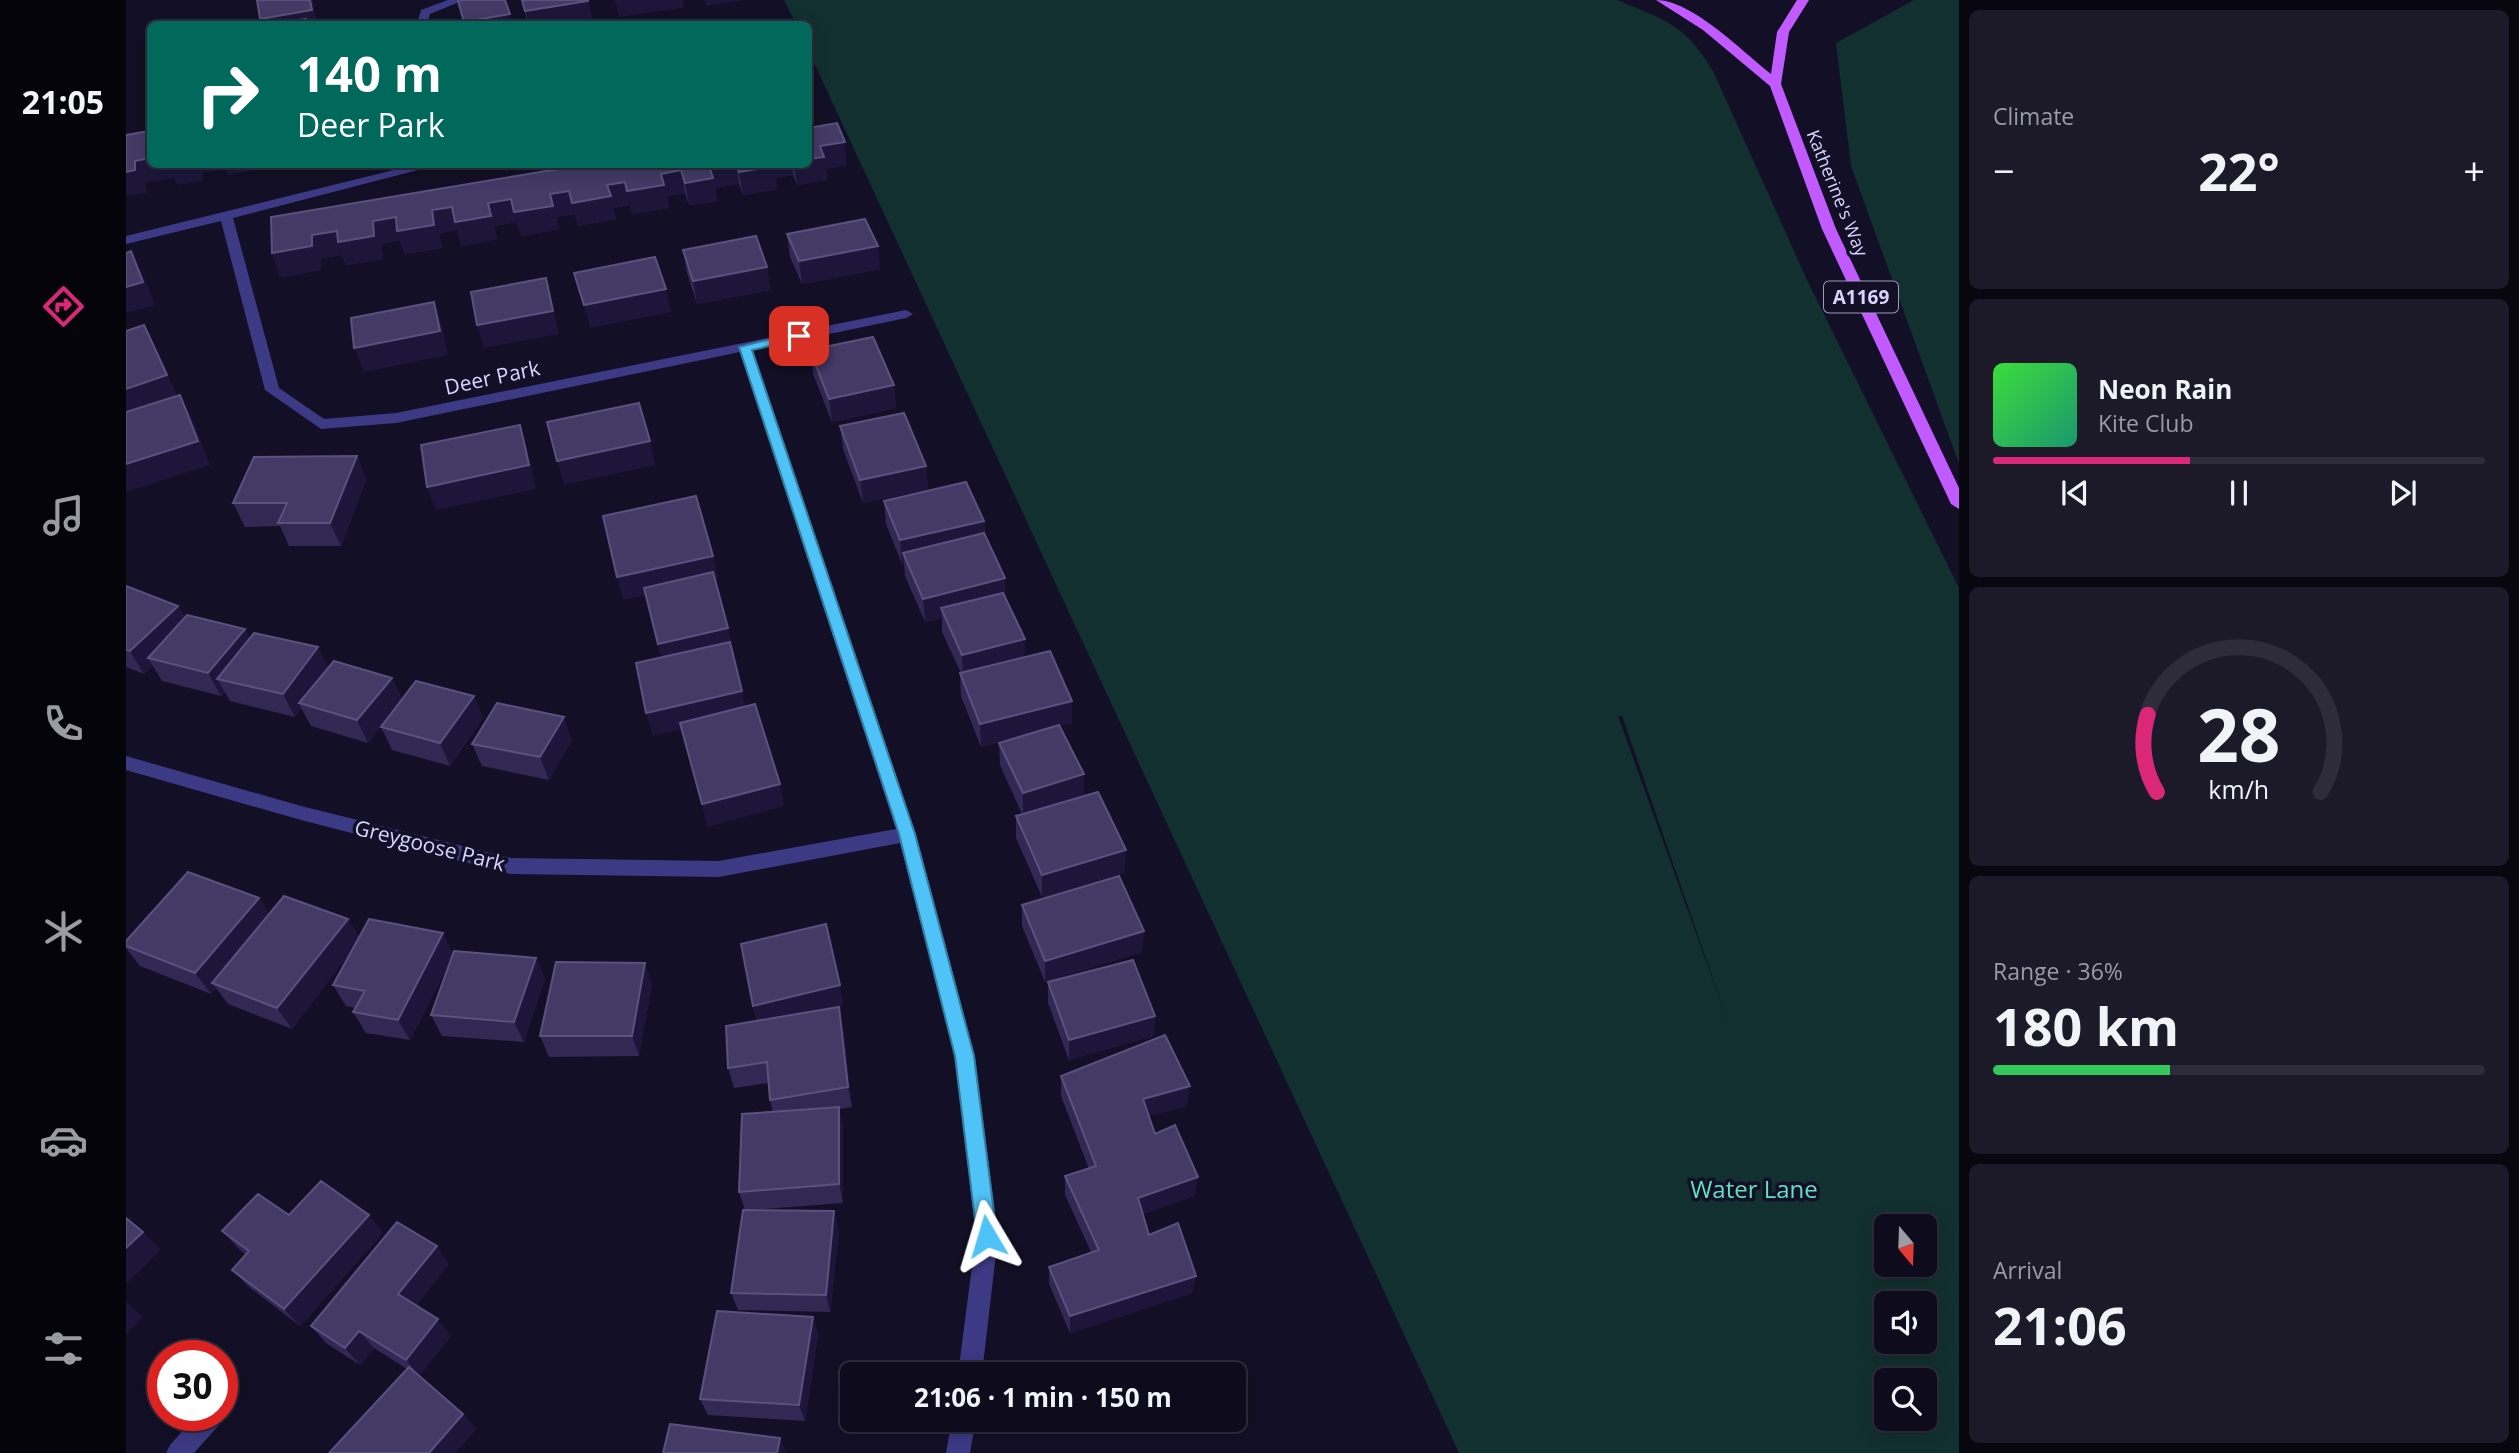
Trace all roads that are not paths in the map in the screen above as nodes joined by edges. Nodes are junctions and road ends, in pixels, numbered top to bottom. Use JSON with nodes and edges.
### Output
{"nodes":[{"id":1,"x":458,"y":0,"type":"edge"},
{"id":2,"x":1662,"y":0,"type":"edge"},
{"id":3,"x":1802,"y":0,"type":"edge"},
{"id":4,"x":423,"y":21,"type":"edge"},
{"id":5,"x":1775,"y":84,"type":"junction"},
{"id":6,"x":419,"y":168,"type":"edge"},
{"id":7,"x":226,"y":215,"type":"junction"},
{"id":8,"x":126,"y":240,"type":"edge"},
{"id":9,"x":906,"y":314,"type":"dead end"},
{"id":10,"x":745,"y":347,"type":"junction"},
{"id":11,"x":1959,"y":504,"type":"edge"},
{"id":12,"x":126,"y":763,"type":"edge"},
{"id":13,"x":907,"y":834,"type":"junction"},
{"id":14,"x":971,"y":1362,"type":"edge"},
{"id":15,"x":198,"y":1431,"type":"edge"},
{"id":16,"x":962,"y":1432,"type":"edge"},
{"id":17,"x":178,"y":1453,"type":"edge"},
{"id":18,"x":958,"y":1453,"type":"edge"}],
"edges":[{"from":1,"to":4,"type":"street"},
{"from":2,"to":5,"type":"main road"},
{"from":3,"to":5,"type":"main road","name":"Katherine's Way","number":"A1169"},
{"from":5,"to":11,"type":"main road","name":"Katherine's Way","number":"A1169"},
{"from":6,"to":7,"type":"street"},
{"from":7,"to":8,"type":"street"},
{"from":7,"to":10,"type":"street","name":"Deer Park"},
{"from":9,"to":10,"type":"street","name":"Deer Park"},
{"from":10,"to":13,"type":"street"},
{"from":12,"to":13,"type":"street","name":"Greygoose Park"},
{"from":13,"to":14,"type":"street"},
{"from":15,"to":17,"type":"street"},
{"from":16,"to":18,"type":"street"}]}
